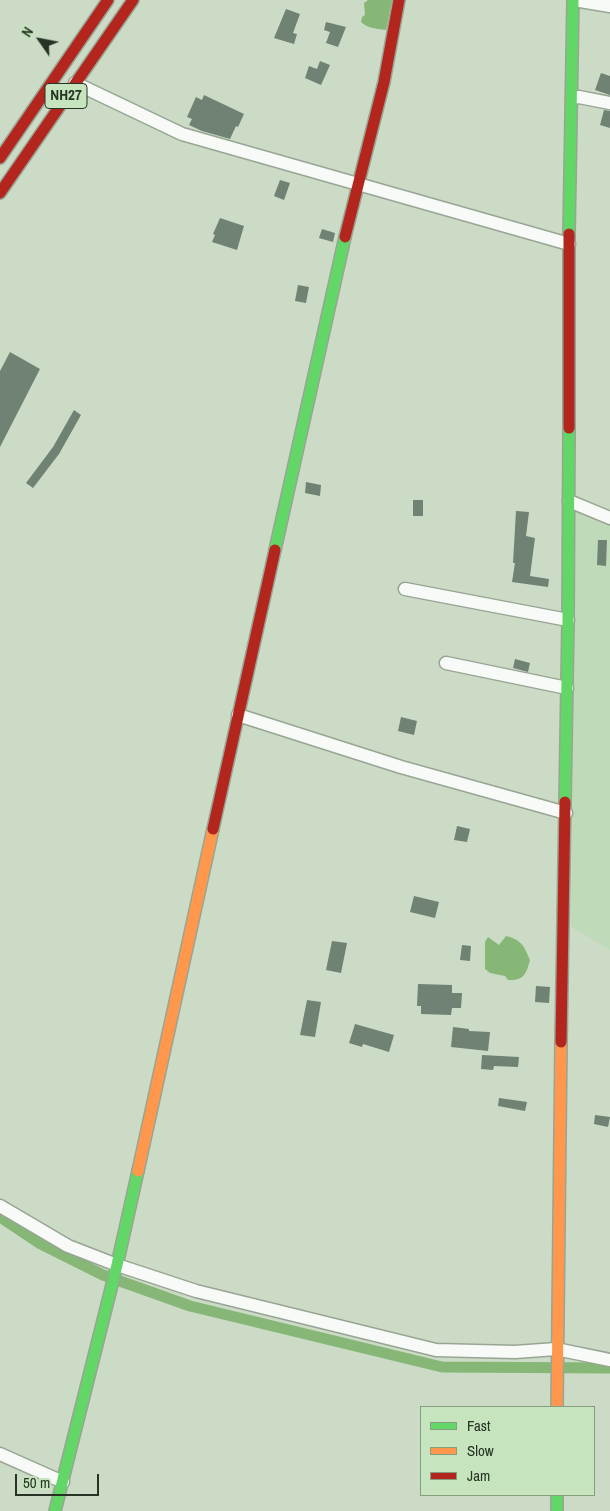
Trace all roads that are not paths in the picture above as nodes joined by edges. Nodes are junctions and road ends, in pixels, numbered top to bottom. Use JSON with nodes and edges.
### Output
{"nodes":[{"id":1,"x":108,"y":0,"type":"edge"},
{"id":2,"x":133,"y":0,"type":"edge"},
{"id":3,"x":399,"y":0,"type":"edge"},
{"id":4,"x":574,"y":0,"type":"edge"},
{"id":5,"x":610,"y":6,"type":"edge"},
{"id":6,"x":75,"y":83,"type":"junction"},
{"id":7,"x":572,"y":98,"type":"junction"},
{"id":8,"x":610,"y":103,"type":"edge"},
{"id":9,"x":0,"y":158,"type":"edge"},
{"id":10,"x":357,"y":184,"type":"junction"},
{"id":11,"x":0,"y":193,"type":"edge"},
{"id":12,"x":569,"y":244,"type":"junction"},
{"id":13,"x":569,"y":501,"type":"junction"},
{"id":14,"x":610,"y":518,"type":"edge"},
{"id":15,"x":405,"y":589,"type":"dead end"},
{"id":16,"x":568,"y":620,"type":"junction"},
{"id":17,"x":446,"y":663,"type":"dead end"},
{"id":18,"x":567,"y":688,"type":"junction"},
{"id":19,"x":238,"y":715,"type":"junction"},
{"id":20,"x":566,"y":814,"type":"junction"},
{"id":21,"x":0,"y":1206,"type":"edge"},
{"id":22,"x":114,"y":1274,"type":"junction"},
{"id":23,"x":557,"y":1354,"type":"junction"},
{"id":24,"x":610,"y":1360,"type":"edge"},
{"id":25,"x":557,"y":1406,"type":"edge"},
{"id":26,"x":0,"y":1454,"type":"edge"},
{"id":27,"x":63,"y":1482,"type":"junction"},
{"id":28,"x":557,"y":1496,"type":"edge"},
{"id":29,"x":56,"y":1511,"type":"edge"},
{"id":30,"x":557,"y":1511,"type":"edge"}],
"edges":[{"from":1,"to":9,"type":"main road","number":"NH27"},
{"from":2,"to":6,"type":"main road","number":"NH27"},
{"from":3,"to":10,"type":"main road"},
{"from":4,"to":5,"type":"street"},
{"from":4,"to":7,"type":"main road"},
{"from":6,"to":10,"type":"street"},
{"from":6,"to":11,"type":"main road","number":"NH27"},
{"from":7,"to":8,"type":"street"},
{"from":7,"to":12,"type":"main road"},
{"from":10,"to":12,"type":"street"},
{"from":10,"to":19,"type":"main road"},
{"from":12,"to":13,"type":"main road"},
{"from":13,"to":14,"type":"street"},
{"from":13,"to":16,"type":"main road"},
{"from":15,"to":16,"type":"street"},
{"from":16,"to":18,"type":"main road"},
{"from":17,"to":18,"type":"street"},
{"from":18,"to":20,"type":"main road"},
{"from":19,"to":20,"type":"street"},
{"from":19,"to":22,"type":"main road"},
{"from":20,"to":23,"type":"main road"},
{"from":21,"to":22,"type":"street"},
{"from":22,"to":23,"type":"street"},
{"from":22,"to":27,"type":"main road"},
{"from":23,"to":24,"type":"street"},
{"from":23,"to":25,"type":"main road"},
{"from":26,"to":27,"type":"street"},
{"from":27,"to":29,"type":"main road"},
{"from":28,"to":30,"type":"main road"}]}
